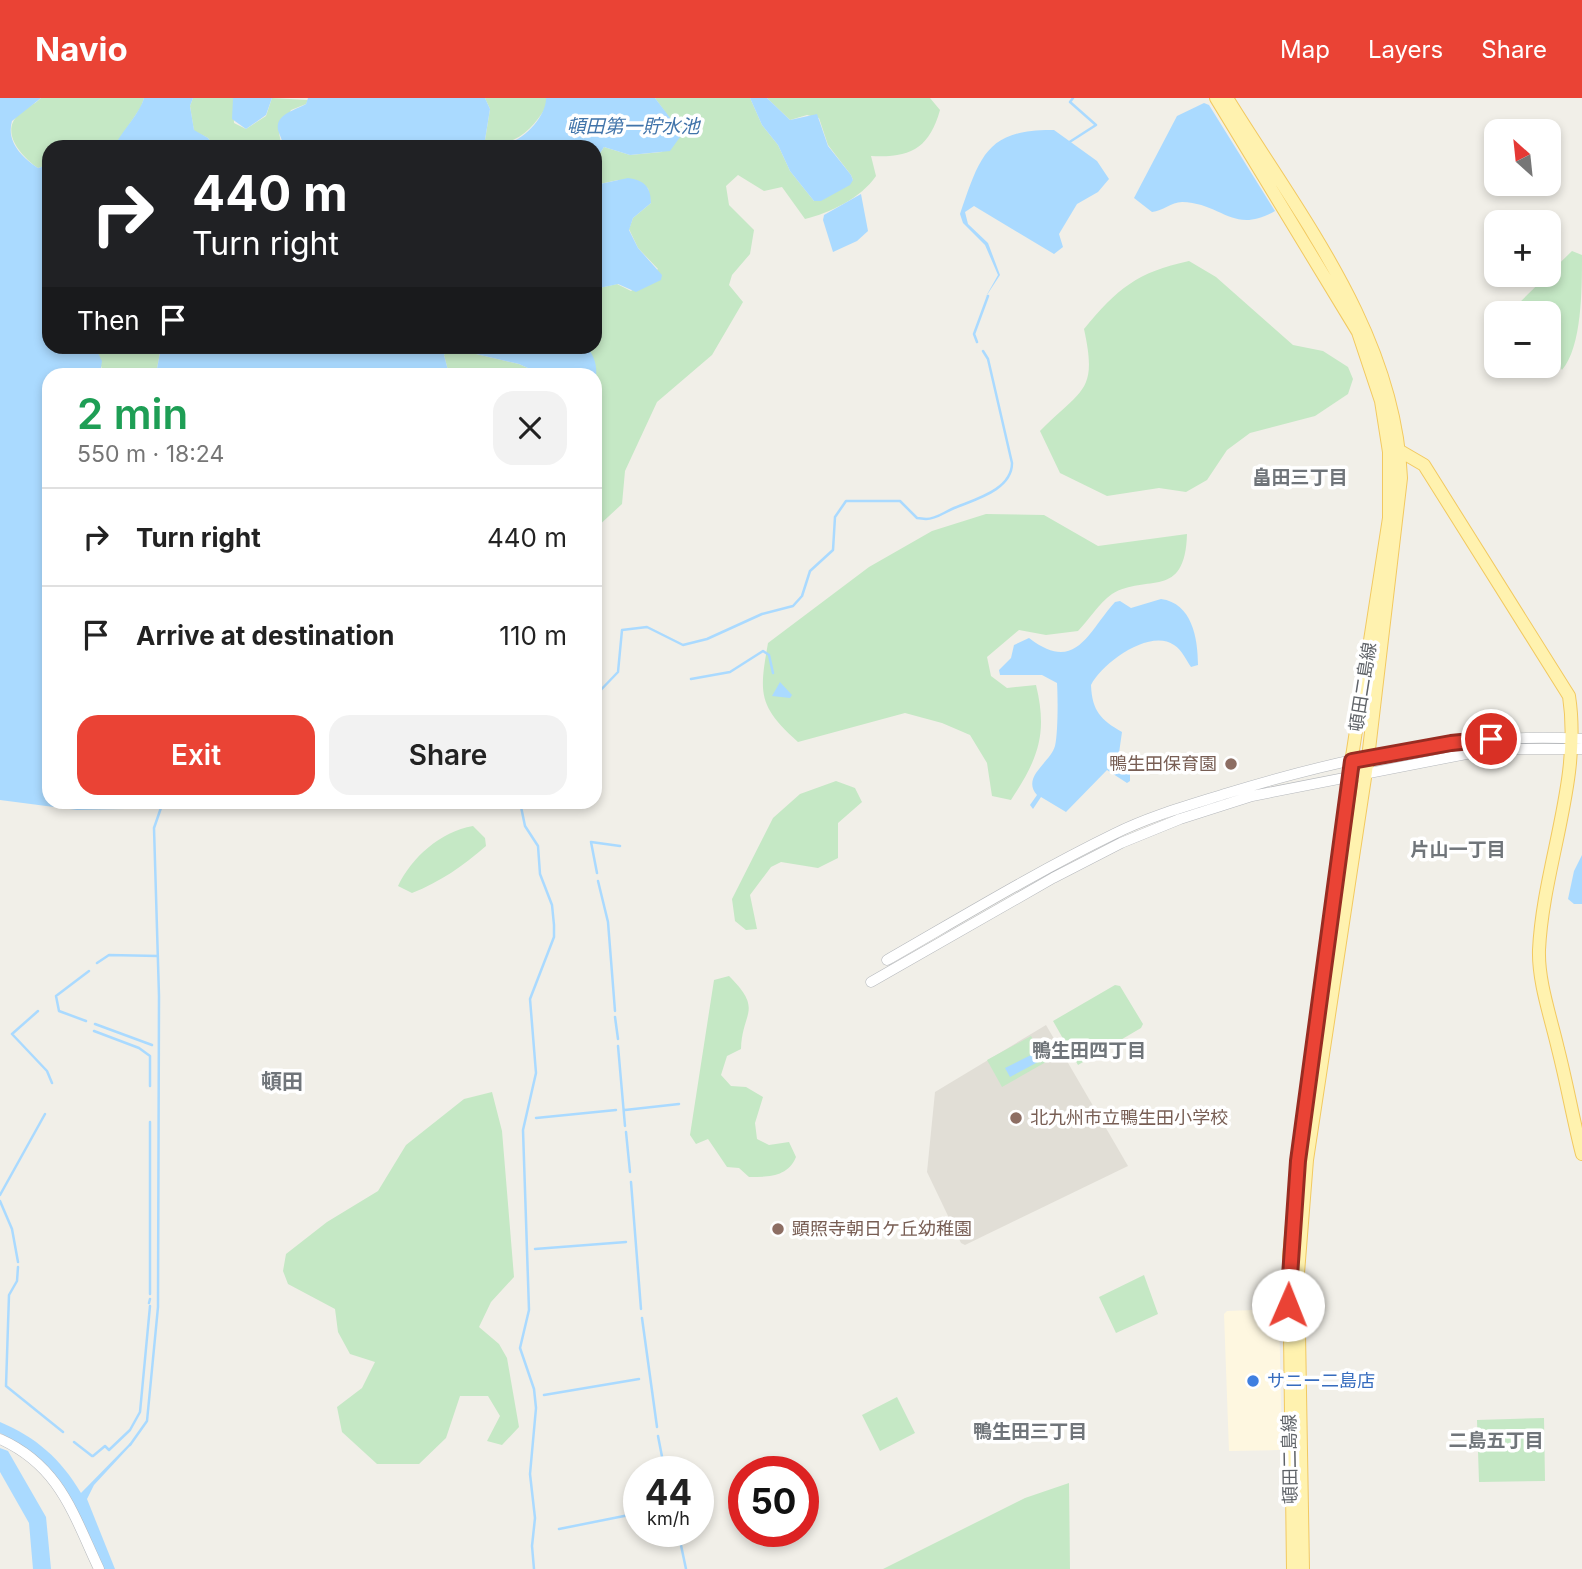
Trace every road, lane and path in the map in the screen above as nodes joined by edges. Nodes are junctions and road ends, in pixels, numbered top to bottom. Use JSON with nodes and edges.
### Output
{"nodes":[{"id":1,"x":1216,"y":98,"type":"edge"},
{"id":2,"x":1227,"y":98,"type":"edge"},
{"id":3,"x":1400,"y":451,"type":"junction"},
{"id":4,"x":1578,"y":744,"type":"edge"},
{"id":5,"x":1368,"y":758,"type":"junction"},
{"id":6,"x":1352,"y":761,"type":"junction"},
{"id":7,"x":1364,"y":773,"type":"junction"},
{"id":8,"x":1349,"y":776,"type":"junction"},
{"id":9,"x":887,"y":960,"type":"dead end"},
{"id":10,"x":871,"y":982,"type":"dead end"},
{"id":11,"x":1582,"y":1154,"type":"edge"},
{"id":12,"x":0,"y":1439,"type":"edge"},
{"id":13,"x":99,"y":1569,"type":"edge"},
{"id":14,"x":1293,"y":1569,"type":"edge"},
{"id":15,"x":1303,"y":1569,"type":"edge"}],
"edges":[{"from":1,"to":6,"type":"main road","name":"頓田二島線"},
{"from":2,"to":3,"type":"main road","name":"頓田二島線"},
{"from":3,"to":4,"type":"main road"},
{"from":3,"to":5,"type":"main road","name":"頓田二島線"},
{"from":4,"to":5,"type":"street"},
{"from":4,"to":7,"type":"street"},
{"from":4,"to":11,"type":"main road"},
{"from":5,"to":6,"type":"street"},
{"from":5,"to":7,"type":"main road","name":"頓田二島線"},
{"from":6,"to":8,"type":"main road","name":"頓田二島線"},
{"from":6,"to":9,"type":"street"},
{"from":7,"to":8,"type":"street"},
{"from":7,"to":15,"type":"main road","name":"頓田二島線"},
{"from":8,"to":10,"type":"street"},
{"from":8,"to":14,"type":"main road","name":"頓田二島線"},
{"from":12,"to":13,"type":"street"}]}
